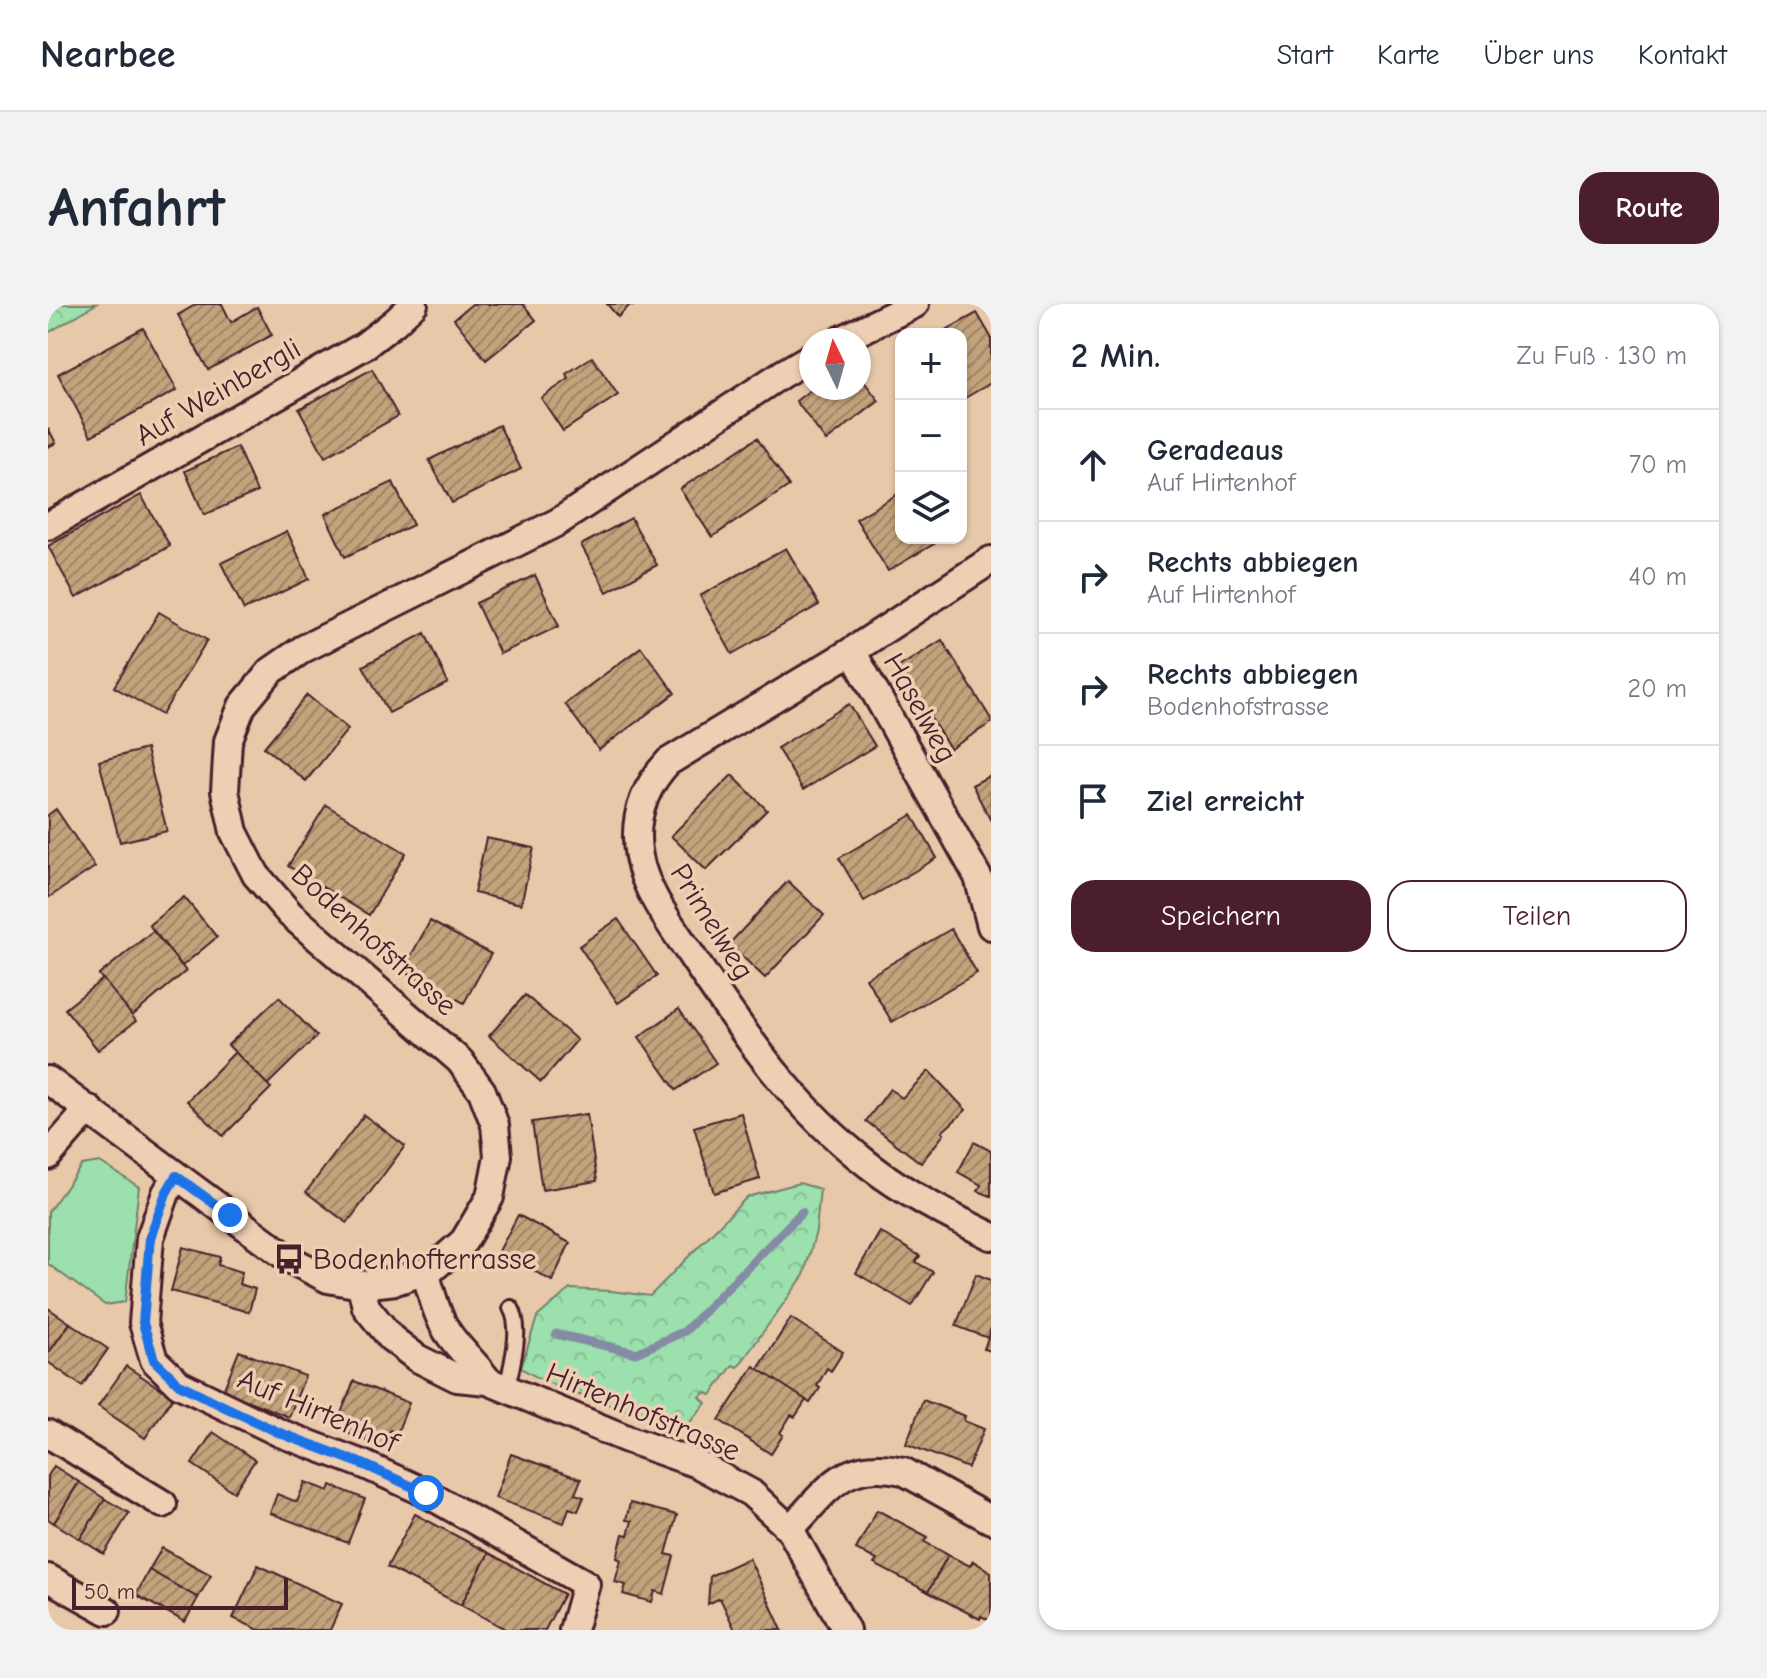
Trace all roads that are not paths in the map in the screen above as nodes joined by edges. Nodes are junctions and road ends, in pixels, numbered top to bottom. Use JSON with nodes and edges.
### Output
{"nodes":[{"id":1,"x":414,"y":304,"type":"edge"},
{"id":2,"x":915,"y":304,"type":"edge"},
{"id":3,"x":866,"y":328,"type":"edge"},
{"id":4,"x":799,"y":364,"type":"edge"},
{"id":5,"x":48,"y":526,"type":"edge"},
{"id":6,"x":991,"y":560,"type":"edge"},
{"id":7,"x":852,"y":651,"type":"junction"},
{"id":8,"x":991,"y":926,"type":"edge"},
{"id":9,"x":48,"y":1080,"type":"edge"},
{"id":10,"x":89,"y":1109,"type":"junction"},
{"id":11,"x":48,"y":1156,"type":"edge"},
{"id":12,"x":176,"y":1176,"type":"junction"},
{"id":13,"x":991,"y":1236,"type":"edge"},
{"id":14,"x":425,"y":1272,"type":"junction"},
{"id":15,"x":361,"y":1285,"type":"junction"},
{"id":16,"x":511,"y":1308,"type":"dead end"},
{"id":17,"x":497,"y":1385,"type":"junction"},
{"id":18,"x":48,"y":1434,"type":"edge"},
{"id":19,"x":163,"y":1504,"type":"dead end"},
{"id":20,"x":991,"y":1520,"type":"edge"},
{"id":21,"x":790,"y":1529,"type":"junction"},
{"id":22,"x":48,"y":1578,"type":"edge"},
{"id":23,"x":107,"y":1611,"type":"dead end"},
{"id":24,"x":573,"y":1630,"type":"edge"},
{"id":25,"x":846,"y":1630,"type":"edge"}],
"edges":[{"from":1,"to":5,"type":"street","name":"Auf Weinbergli"},
{"from":2,"to":3,"type":"street"},
{"from":4,"to":14,"type":"street","name":"Bodenhofstrasse"},
{"from":6,"to":7,"type":"street","name":"Primelweg"},
{"from":7,"to":8,"type":"street","name":"Haselweg"},
{"from":7,"to":13,"type":"street","name":"Primelweg"},
{"from":9,"to":10,"type":"street","name":"Bodenhofstrasse"},
{"from":10,"to":11,"type":"street"},
{"from":10,"to":12,"type":"street","name":"Bodenhofstrasse"},
{"from":12,"to":15,"type":"street","name":"Bodenhofstrasse"},
{"from":12,"to":24,"type":"street","name":"Auf Hirtenhof"},
{"from":14,"to":15,"type":"street","name":"Bodenhofstrasse"},
{"from":14,"to":17,"type":"street","name":"Hirtenhofstrasse"},
{"from":15,"to":17,"type":"street","name":"Hirtenhofstrasse"},
{"from":16,"to":17,"type":"lane"},
{"from":17,"to":21,"type":"street","name":"Hirtenhofstrasse"},
{"from":18,"to":19,"type":"street"},
{"from":20,"to":21,"type":"street"},
{"from":21,"to":25,"type":"street","name":"Hirtenhofstrasse"},
{"from":22,"to":23,"type":"street"}]}
